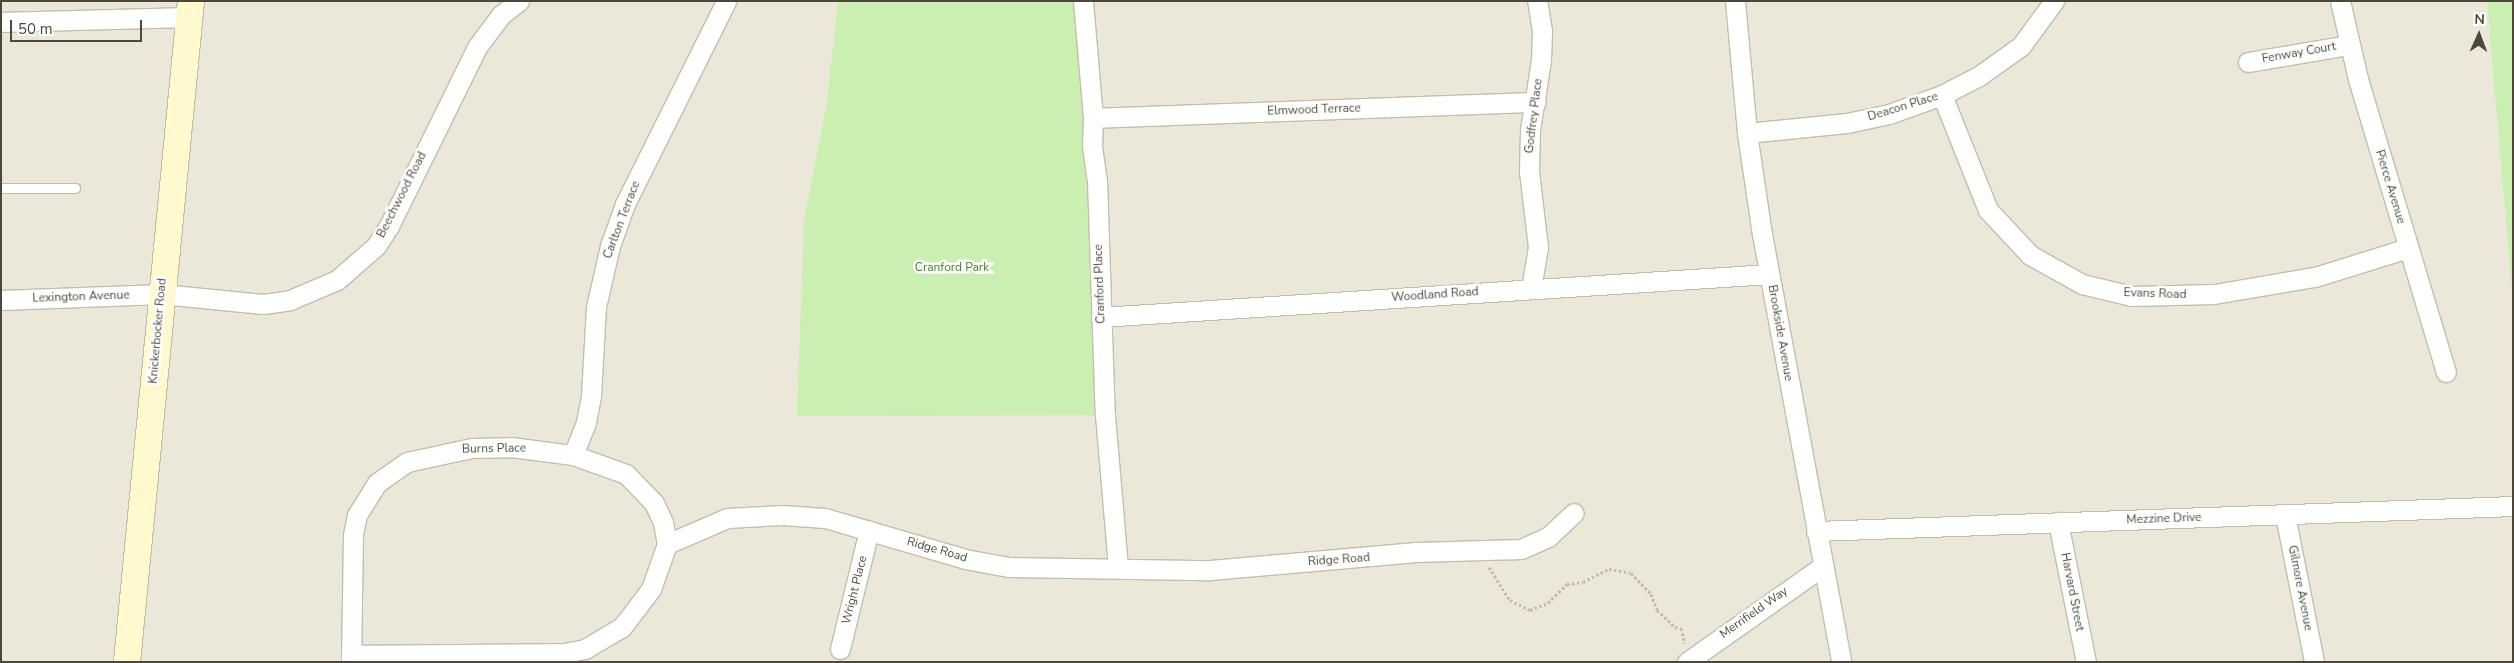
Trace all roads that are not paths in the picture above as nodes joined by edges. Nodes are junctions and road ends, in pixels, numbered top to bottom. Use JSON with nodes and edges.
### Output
{"nodes":[{"id":1,"x":519,"y":1,"type":"edge"},
{"id":2,"x":726,"y":1,"type":"edge"},
{"id":3,"x":1083,"y":1,"type":"edge"},
{"id":4,"x":1537,"y":1,"type":"edge"},
{"id":5,"x":1734,"y":1,"type":"edge"},
{"id":6,"x":2340,"y":1,"type":"edge"},
{"id":7,"x":2052,"y":2,"type":"edge"},
{"id":8,"x":497,"y":8,"type":"edge"},
{"id":9,"x":190,"y":9,"type":"edge"},
{"id":10,"x":1,"y":22,"type":"edge"},
{"id":11,"x":2349,"y":45,"type":"junction"},
{"id":12,"x":2248,"y":62,"type":"dead end"},
{"id":13,"x":1942,"y":95,"type":"junction"},
{"id":14,"x":1536,"y":102,"type":"junction"},
{"id":15,"x":1093,"y":118,"type":"junction"},
{"id":16,"x":1746,"y":133,"type":"junction"},
{"id":17,"x":1,"y":188,"type":"edge"},
{"id":18,"x":75,"y":188,"type":"dead end"},
{"id":19,"x":2408,"y":248,"type":"junction"},
{"id":20,"x":1769,"y":274,"type":"junction"},
{"id":21,"x":1531,"y":289,"type":"junction"},
{"id":22,"x":162,"y":294,"type":"junction"},
{"id":23,"x":1,"y":300,"type":"edge"},
{"id":24,"x":1102,"y":317,"type":"junction"},
{"id":25,"x":2446,"y":372,"type":"dead end"},
{"id":26,"x":572,"y":455,"type":"junction"},
{"id":27,"x":2513,"y":506,"type":"edge"},
{"id":28,"x":1574,"y":513,"type":"dead end"},
{"id":29,"x":2286,"y":515,"type":"junction"},
{"id":30,"x":2058,"y":522,"type":"junction"},
{"id":31,"x":869,"y":530,"type":"junction"},
{"id":32,"x":1816,"y":531,"type":"junction"},
{"id":33,"x":667,"y":544,"type":"junction"},
{"id":34,"x":1823,"y":566,"type":"junction"},
{"id":35,"x":1118,"y":567,"type":"junction"},
{"id":36,"x":840,"y":649,"type":"dead end"},
{"id":37,"x":352,"y":658,"type":"edge"},
{"id":38,"x":1690,"y":659,"type":"edge"},
{"id":39,"x":127,"y":662,"type":"edge"},
{"id":40,"x":1841,"y":662,"type":"edge"},
{"id":41,"x":2086,"y":662,"type":"edge"},
{"id":42,"x":2314,"y":662,"type":"edge"}],
"edges":[{"from":1,"to":8,"type":"street","name":"Beechwood Road"},
{"from":2,"to":26,"type":"street","name":"Carlton Terrace"},
{"from":3,"to":15,"type":"street","name":"Cranford Place"},
{"from":4,"to":14,"type":"street","name":"Godfrey Place"},
{"from":5,"to":16,"type":"street","name":"Brookside Avenue"},
{"from":6,"to":11,"type":"street","name":"Pierce Avenue"},
{"from":7,"to":13,"type":"street","name":"Deacon Place"},
{"from":8,"to":22,"type":"street","name":"Beechwood Road"},
{"from":9,"to":10,"type":"street"},
{"from":9,"to":22,"type":"main road","name":"Knickerbocker Road"},
{"from":11,"to":12,"type":"street","name":"Fenway Court"},
{"from":11,"to":19,"type":"street","name":"Pierce Avenue"},
{"from":13,"to":16,"type":"street","name":"Deacon Place"},
{"from":13,"to":19,"type":"street","name":"Evans Road"},
{"from":14,"to":15,"type":"street","name":"Elmwood Terrace"},
{"from":14,"to":21,"type":"street","name":"Godfrey Place"},
{"from":15,"to":24,"type":"street","name":"Cranford Place"},
{"from":16,"to":20,"type":"street","name":"Brookside Avenue"},
{"from":17,"to":18,"type":"lane"},
{"from":19,"to":25,"type":"street","name":"Pierce Avenue"},
{"from":20,"to":21,"type":"street","name":"Woodland Road"},
{"from":20,"to":32,"type":"street","name":"Brookside Avenue"},
{"from":21,"to":24,"type":"street","name":"Woodland Road"},
{"from":22,"to":23,"type":"street","name":"Lexington Avenue"},
{"from":22,"to":39,"type":"main road","name":"Knickerbocker Road"},
{"from":24,"to":35,"type":"street","name":"Cranford Place"},
{"from":26,"to":33,"type":"street","name":"Burns Place"},
{"from":26,"to":37,"type":"street","name":"Burns Place"},
{"from":27,"to":29,"type":"street","name":"Mezzine Drive"},
{"from":28,"to":35,"type":"street","name":"Ridge Road"},
{"from":29,"to":30,"type":"street","name":"Mezzine Drive"},
{"from":29,"to":42,"type":"street","name":"Gilmore Avenue"},
{"from":30,"to":32,"type":"street","name":"Mezzine Drive"},
{"from":30,"to":41,"type":"street","name":"Harvard Street"},
{"from":31,"to":33,"type":"street","name":"Ridge Road"},
{"from":31,"to":35,"type":"street","name":"Ridge Road"},
{"from":31,"to":36,"type":"street","name":"Wright Place"},
{"from":32,"to":34,"type":"street","name":"Brookside Avenue"},
{"from":33,"to":37,"type":"street"},
{"from":34,"to":38,"type":"street","name":"Merrifield Way"},
{"from":34,"to":40,"type":"street","name":"Brookside Avenue"}]}
